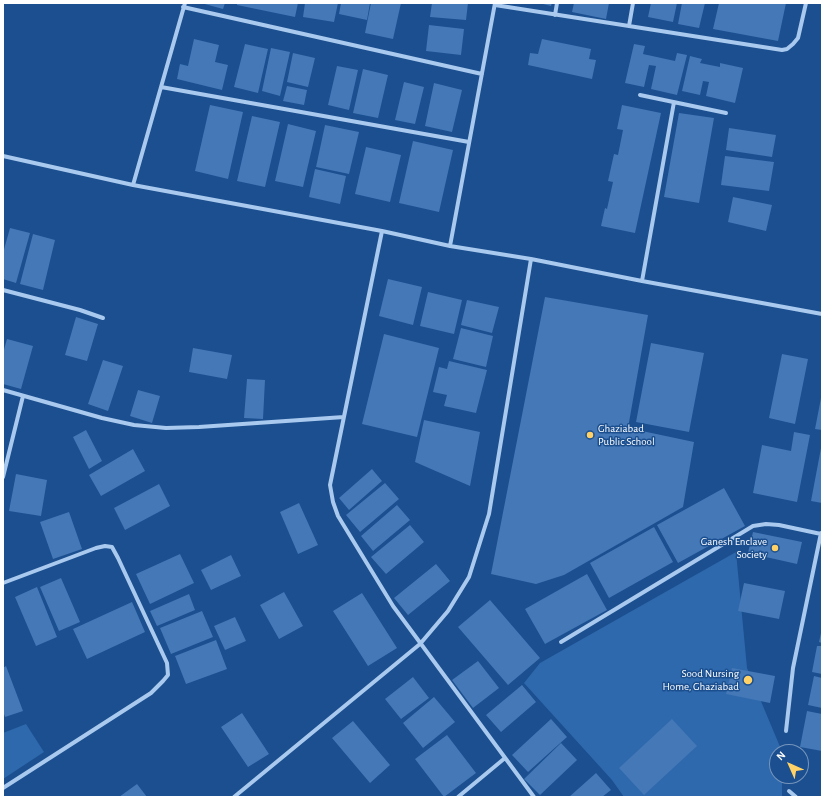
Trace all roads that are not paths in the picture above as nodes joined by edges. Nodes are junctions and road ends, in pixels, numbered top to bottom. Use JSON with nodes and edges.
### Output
{"nodes":[{"id":1,"x":557,"y":3,"type":"edge"},
{"id":2,"x":633,"y":3,"type":"edge"},
{"id":3,"x":806,"y":3,"type":"edge"},
{"id":4,"x":495,"y":4,"type":"edge"},
{"id":5,"x":184,"y":5,"type":"edge"},
{"id":6,"x":555,"y":15,"type":"junction"},
{"id":7,"x":629,"y":26,"type":"junction"},
{"id":8,"x":482,"y":74,"type":"junction"},
{"id":9,"x":161,"y":87,"type":"junction"},
{"id":10,"x":640,"y":95,"type":"dead end"},
{"id":11,"x":674,"y":102,"type":"junction"},
{"id":12,"x":726,"y":113,"type":"dead end"},
{"id":13,"x":469,"y":142,"type":"junction"},
{"id":14,"x":3,"y":156,"type":"edge"},
{"id":15,"x":133,"y":185,"type":"junction"},
{"id":16,"x":382,"y":231,"type":"junction"},
{"id":17,"x":450,"y":246,"type":"junction"},
{"id":18,"x":531,"y":259,"type":"junction"},
{"id":19,"x":642,"y":281,"type":"junction"},
{"id":20,"x":3,"y":290,"type":"edge"},
{"id":21,"x":822,"y":314,"type":"edge"},
{"id":22,"x":103,"y":318,"type":"dead end"},
{"id":23,"x":3,"y":390,"type":"edge"},
{"id":24,"x":23,"y":396,"type":"junction"},
{"id":25,"x":344,"y":417,"type":"junction"},
{"id":26,"x":3,"y":477,"type":"edge"},
{"id":27,"x":821,"y":533,"type":"edge"},
{"id":28,"x":3,"y":583,"type":"edge"},
{"id":29,"x":561,"y":642,"type":"dead end"},
{"id":30,"x":420,"y":644,"type":"junction"},
{"id":31,"x":786,"y":731,"type":"dead end"},
{"id":32,"x":505,"y":758,"type":"junction"},
{"id":33,"x":3,"y":788,"type":"edge"},
{"id":34,"x":789,"y":791,"type":"dead end"},
{"id":35,"x":234,"y":797,"type":"edge"},
{"id":36,"x":458,"y":797,"type":"edge"},
{"id":37,"x":534,"y":797,"type":"edge"},
{"id":38,"x":796,"y":797,"type":"edge"}],
"edges":[{"from":1,"to":6,"type":"street"},
{"from":2,"to":7,"type":"street"},
{"from":3,"to":7,"type":"street"},
{"from":4,"to":6,"type":"street"},
{"from":4,"to":8,"type":"street"},
{"from":5,"to":8,"type":"street"},
{"from":5,"to":9,"type":"street"},
{"from":6,"to":7,"type":"street"},
{"from":8,"to":13,"type":"street"},
{"from":9,"to":13,"type":"street"},
{"from":9,"to":15,"type":"street"},
{"from":10,"to":11,"type":"street"},
{"from":11,"to":12,"type":"street"},
{"from":11,"to":19,"type":"street"},
{"from":13,"to":17,"type":"street"},
{"from":14,"to":15,"type":"street"},
{"from":15,"to":16,"type":"street"},
{"from":16,"to":17,"type":"street"},
{"from":16,"to":25,"type":"street"},
{"from":17,"to":18,"type":"street"},
{"from":18,"to":19,"type":"street"},
{"from":18,"to":30,"type":"street"},
{"from":19,"to":21,"type":"street"},
{"from":20,"to":22,"type":"street"},
{"from":23,"to":24,"type":"street"},
{"from":24,"to":25,"type":"street"},
{"from":24,"to":26,"type":"street"},
{"from":25,"to":30,"type":"street"},
{"from":27,"to":29,"type":"street"},
{"from":27,"to":31,"type":"street"},
{"from":28,"to":33,"type":"street"},
{"from":30,"to":32,"type":"street"},
{"from":30,"to":35,"type":"street"},
{"from":32,"to":36,"type":"street"},
{"from":32,"to":37,"type":"street"},
{"from":34,"to":38,"type":"street"}]}
